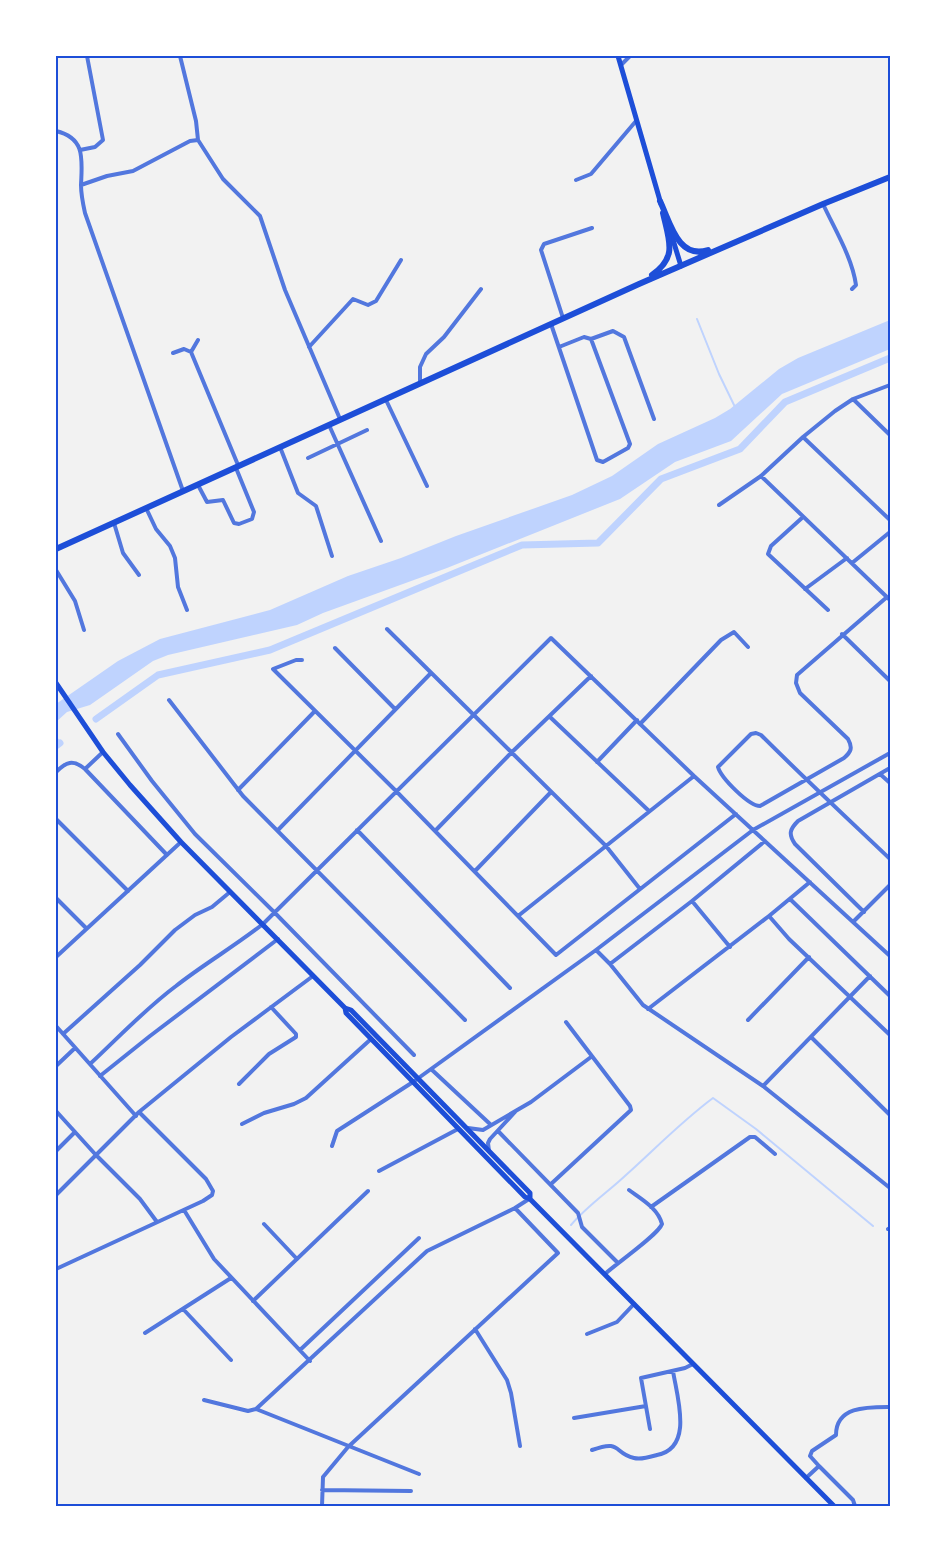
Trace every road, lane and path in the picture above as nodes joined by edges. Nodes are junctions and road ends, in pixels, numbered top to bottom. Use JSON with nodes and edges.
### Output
{"nodes":[{"id":1,"x":87,"y":56,"type":"edge"},
{"id":2,"x":180,"y":56,"type":"edge"},
{"id":3,"x":618,"y":56,"type":"edge"},
{"id":4,"x":630,"y":56,"type":"edge"},
{"id":5,"x":621,"y":65,"type":"junction"},
{"id":6,"x":637,"y":120,"type":"junction"},
{"id":7,"x":56,"y":131,"type":"edge"},
{"id":8,"x":194,"y":141,"type":"junction"},
{"id":9,"x":80,"y":150,"type":"junction"},
{"id":10,"x":890,"y":179,"type":"edge"},
{"id":11,"x":576,"y":180,"type":"dead end"},
{"id":12,"x":81,"y":185,"type":"junction"},
{"id":13,"x":660,"y":201,"type":"junction"},
{"id":14,"x":823,"y":204,"type":"junction"},
{"id":15,"x":592,"y":228,"type":"dead end"},
{"id":16,"x":747,"y":237,"type":"junction"},
{"id":17,"x":401,"y":260,"type":"dead end"},
{"id":18,"x":681,"y":266,"type":"junction"},
{"id":19,"x":639,"y":284,"type":"junction"},
{"id":20,"x":482,"y":289,"type":"dead end"},
{"id":21,"x":852,"y":289,"type":"dead end"},
{"id":22,"x":563,"y":319,"type":"junction"},
{"id":23,"x":551,"y":324,"type":"junction"},
{"id":24,"x":591,"y":339,"type":"junction"},
{"id":25,"x":198,"y":340,"type":"dead end"},
{"id":26,"x":309,"y":347,"type":"junction"},
{"id":27,"x":559,"y":347,"type":"junction"},
{"id":28,"x":173,"y":352,"type":"dead end"},
{"id":29,"x":191,"y":352,"type":"junction"},
{"id":30,"x":420,"y":384,"type":"junction"},
{"id":31,"x":891,"y":385,"type":"edge"},
{"id":32,"x":386,"y":399,"type":"junction"},
{"id":33,"x":854,"y":399,"type":"junction"},
{"id":34,"x":654,"y":419,"type":"dead end"},
{"id":35,"x":341,"y":420,"type":"junction"},
{"id":36,"x":329,"y":425,"type":"junction"},
{"id":37,"x":367,"y":430,"type":"dead end"},
{"id":38,"x":891,"y":435,"type":"edge"},
{"id":39,"x":803,"y":436,"type":"junction"},
{"id":40,"x":338,"y":444,"type":"junction"},
{"id":41,"x":280,"y":447,"type":"junction"},
{"id":42,"x":308,"y":458,"type":"dead end"},
{"id":43,"x":237,"y":467,"type":"junction"},
{"id":44,"x":761,"y":476,"type":"junction"},
{"id":45,"x":198,"y":485,"type":"junction"},
{"id":46,"x":427,"y":486,"type":"dead end"},
{"id":47,"x":183,"y":491,"type":"junction"},
{"id":48,"x":719,"y":505,"type":"dead end"},
{"id":49,"x":146,"y":508,"type":"junction"},
{"id":50,"x":803,"y":517,"type":"junction"},
{"id":51,"x":891,"y":520,"type":"edge"},
{"id":52,"x":114,"y":523,"type":"junction"},
{"id":53,"x":891,"y":532,"type":"edge"},
{"id":54,"x":381,"y":542,"type":"dead end"},
{"id":55,"x":56,"y":549,"type":"edge"},
{"id":56,"x":332,"y":556,"type":"dead end"},
{"id":57,"x":847,"y":558,"type":"junction"},
{"id":58,"x":852,"y":563,"type":"junction"},
{"id":59,"x":56,"y":570,"type":"edge"},
{"id":60,"x":139,"y":575,"type":"dead end"},
{"id":61,"x":805,"y":589,"type":"junction"},
{"id":62,"x":889,"y":598,"type":"edge"},
{"id":63,"x":187,"y":610,"type":"dead end"},
{"id":64,"x":828,"y":610,"type":"dead end"},
{"id":65,"x":387,"y":629,"type":"dead end"},
{"id":66,"x":84,"y":630,"type":"dead end"},
{"id":67,"x":842,"y":634,"type":"junction"},
{"id":68,"x":748,"y":646,"type":"dead end"},
{"id":69,"x":335,"y":648,"type":"dead end"},
{"id":70,"x":302,"y":660,"type":"dead end"},
{"id":71,"x":431,"y":673,"type":"junction"},
{"id":72,"x":591,"y":676,"type":"junction"},
{"id":73,"x":891,"y":681,"type":"edge"},
{"id":74,"x":56,"y":683,"type":"edge"},
{"id":75,"x":169,"y":700,"type":"dead end"},
{"id":76,"x":395,"y":708,"type":"junction"},
{"id":77,"x":315,"y":711,"type":"junction"},
{"id":78,"x":473,"y":715,"type":"junction"},
{"id":79,"x":550,"y":717,"type":"junction"},
{"id":80,"x":639,"y":722,"type":"junction"},
{"id":81,"x":118,"y":734,"type":"dead end"},
{"id":82,"x":354,"y":750,"type":"junction"},
{"id":83,"x":103,"y":752,"type":"junction"},
{"id":84,"x":511,"y":753,"type":"junction"},
{"id":85,"x":891,"y":753,"type":"edge"},
{"id":86,"x":597,"y":762,"type":"junction"},
{"id":87,"x":891,"y":768,"type":"edge"},
{"id":88,"x":85,"y":769,"type":"junction"},
{"id":89,"x":56,"y":772,"type":"edge"},
{"id":90,"x":880,"y":774,"type":"junction"},
{"id":91,"x":694,"y":776,"type":"junction"},
{"id":92,"x":806,"y":779,"type":"junction"},
{"id":93,"x":891,"y":783,"type":"edge"},
{"id":94,"x":238,"y":790,"type":"junction"},
{"id":95,"x":396,"y":791,"type":"junction"},
{"id":96,"x":552,"y":792,"type":"junction"},
{"id":97,"x":819,"y":793,"type":"junction"},
{"id":98,"x":830,"y":803,"type":"junction"},
{"id":99,"x":649,"y":811,"type":"junction"},
{"id":100,"x":735,"y":814,"type":"junction"},
{"id":101,"x":56,"y":819,"type":"edge"},
{"id":102,"x":278,"y":830,"type":"junction"},
{"id":103,"x":357,"y":830,"type":"junction"},
{"id":104,"x":753,"y":830,"type":"junction"},
{"id":105,"x":435,"y":831,"type":"junction"},
{"id":106,"x":765,"y":841,"type":"junction"},
{"id":107,"x":181,"y":842,"type":"junction"},
{"id":108,"x":606,"y":846,"type":"junction"},
{"id":109,"x":167,"y":855,"type":"junction"},
{"id":110,"x":891,"y":859,"type":"edge"},
{"id":111,"x":318,"y":869,"type":"junction"},
{"id":112,"x":475,"y":871,"type":"junction"},
{"id":113,"x":810,"y":882,"type":"junction"},
{"id":114,"x":891,"y":885,"type":"edge"},
{"id":115,"x":640,"y":889,"type":"junction"},
{"id":116,"x":128,"y":891,"type":"junction"},
{"id":117,"x":231,"y":892,"type":"junction"},
{"id":118,"x":56,"y":898,"type":"edge"},
{"id":119,"x":790,"y":899,"type":"junction"},
{"id":120,"x":692,"y":901,"type":"junction"},
{"id":121,"x":864,"y":912,"type":"junction"},
{"id":122,"x":275,"y":913,"type":"junction"},
{"id":123,"x":518,"y":916,"type":"junction"},
{"id":124,"x":769,"y":916,"type":"junction"},
{"id":125,"x":854,"y":922,"type":"junction"},
{"id":126,"x":263,"y":924,"type":"junction"},
{"id":127,"x":86,"y":928,"type":"junction"},
{"id":128,"x":278,"y":939,"type":"junction"},
{"id":129,"x":729,"y":947,"type":"junction"},
{"id":130,"x":596,"y":951,"type":"junction"},
{"id":131,"x":891,"y":956,"type":"edge"},
{"id":132,"x":56,"y":957,"type":"edge"},
{"id":133,"x":809,"y":957,"type":"junction"},
{"id":134,"x":610,"y":964,"type":"junction"},
{"id":135,"x":313,"y":976,"type":"junction"},
{"id":136,"x":870,"y":976,"type":"junction"},
{"id":137,"x":510,"y":988,"type":"dead end"},
{"id":138,"x":850,"y":996,"type":"junction"},
{"id":139,"x":891,"y":996,"type":"edge"},
{"id":140,"x":271,"y":1006,"type":"junction"},
{"id":141,"x":345,"y":1008,"type":"junction"},
{"id":142,"x":648,"y":1009,"type":"junction"},
{"id":143,"x":465,"y":1020,"type":"dead end"},
{"id":144,"x":748,"y":1020,"type":"dead end"},
{"id":145,"x":566,"y":1022,"type":"dead end"},
{"id":146,"x":56,"y":1026,"type":"edge"},
{"id":147,"x":63,"y":1034,"type":"junction"},
{"id":148,"x":891,"y":1035,"type":"edge"},
{"id":149,"x":811,"y":1037,"type":"junction"},
{"id":150,"x":371,"y":1039,"type":"junction"},
{"id":151,"x":75,"y":1048,"type":"junction"},
{"id":152,"x":414,"y":1055,"type":"dead end"},
{"id":153,"x":591,"y":1057,"type":"junction"},
{"id":154,"x":90,"y":1064,"type":"junction"},
{"id":155,"x":56,"y":1066,"type":"edge"},
{"id":156,"x":431,"y":1069,"type":"junction"},
{"id":157,"x":100,"y":1076,"type":"junction"},
{"id":158,"x":416,"y":1080,"type":"junction"},
{"id":159,"x":239,"y":1084,"type":"dead end"},
{"id":160,"x":764,"y":1086,"type":"junction"},
{"id":161,"x":517,"y":1109,"type":"junction"},
{"id":162,"x":56,"y":1111,"type":"edge"},
{"id":163,"x":138,"y":1114,"type":"junction"},
{"id":164,"x":891,"y":1115,"type":"edge"},
{"id":165,"x":242,"y":1124,"type":"dead end"},
{"id":166,"x":490,"y":1124,"type":"junction"},
{"id":167,"x":462,"y":1128,"type":"junction"},
{"id":168,"x":498,"y":1131,"type":"junction"},
{"id":169,"x":75,"y":1132,"type":"junction"},
{"id":170,"x":332,"y":1146,"type":"dead end"},
{"id":171,"x":56,"y":1151,"type":"edge"},
{"id":172,"x":489,"y":1152,"type":"junction"},
{"id":173,"x":95,"y":1154,"type":"junction"},
{"id":174,"x":776,"y":1154,"type":"dead end"},
{"id":175,"x":379,"y":1171,"type":"dead end"},
{"id":176,"x":551,"y":1184,"type":"junction"},
{"id":177,"x":891,"y":1188,"type":"edge"},
{"id":178,"x":629,"y":1190,"type":"dead end"},
{"id":179,"x":368,"y":1191,"type":"dead end"},
{"id":180,"x":56,"y":1195,"type":"edge"},
{"id":181,"x":530,"y":1198,"type":"junction"},
{"id":182,"x":651,"y":1206,"type":"junction"},
{"id":183,"x":515,"y":1209,"type":"junction"},
{"id":184,"x":184,"y":1210,"type":"junction"},
{"id":185,"x":157,"y":1222,"type":"junction"},
{"id":186,"x":264,"y":1224,"type":"dead end"},
{"id":187,"x":419,"y":1238,"type":"dead end"},
{"id":188,"x":297,"y":1259,"type":"junction"},
{"id":189,"x":617,"y":1262,"type":"junction"},
{"id":190,"x":56,"y":1269,"type":"edge"},
{"id":191,"x":605,"y":1274,"type":"junction"},
{"id":192,"x":231,"y":1278,"type":"junction"},
{"id":193,"x":253,"y":1301,"type":"junction"},
{"id":194,"x":634,"y":1304,"type":"junction"},
{"id":195,"x":183,"y":1309,"type":"junction"},
{"id":196,"x":475,"y":1329,"type":"junction"},
{"id":197,"x":145,"y":1333,"type":"dead end"},
{"id":198,"x":588,"y":1334,"type":"dead end"},
{"id":199,"x":300,"y":1350,"type":"junction"},
{"id":200,"x":231,"y":1360,"type":"dead end"},
{"id":201,"x":310,"y":1361,"type":"junction"},
{"id":202,"x":693,"y":1364,"type":"junction"},
{"id":203,"x":673,"y":1371,"type":"junction"},
{"id":204,"x":204,"y":1400,"type":"dead end"},
{"id":205,"x":646,"y":1406,"type":"junction"},
{"id":206,"x":891,"y":1407,"type":"edge"},
{"id":207,"x":256,"y":1409,"type":"junction"},
{"id":208,"x":574,"y":1418,"type":"dead end"},
{"id":209,"x":650,"y":1429,"type":"dead end"},
{"id":210,"x":345,"y":1446,"type":"junction"},
{"id":211,"x":520,"y":1446,"type":"dead end"},
{"id":212,"x":592,"y":1450,"type":"dead end"},
{"id":213,"x":819,"y":1466,"type":"junction"},
{"id":214,"x":419,"y":1474,"type":"dead end"},
{"id":215,"x":806,"y":1478,"type":"junction"},
{"id":216,"x":322,"y":1490,"type":"junction"},
{"id":217,"x":411,"y":1491,"type":"dead end"},
{"id":218,"x":322,"y":1506,"type":"edge"},
{"id":219,"x":834,"y":1506,"type":"edge"},
{"id":220,"x":855,"y":1506,"type":"edge"},
{"id":221,"x":877,"y":1506,"type":"edge"},
{"id":222,"x":891,"y":1506,"type":"edge"}],
"edges":[{"from":1,"to":9,"type":"street"},
{"from":2,"to":8,"type":"street"},
{"from":3,"to":5,"type":"main road"},
{"from":4,"to":5,"type":"street"},
{"from":5,"to":6,"type":"main road"},
{"from":6,"to":11,"type":"street"},
{"from":6,"to":13,"type":"main road"},
{"from":7,"to":9,"type":"street"},
{"from":8,"to":12,"type":"street"},
{"from":8,"to":26,"type":"street"},
{"from":9,"to":12,"type":"street"},
{"from":10,"to":14,"type":"main road"},
{"from":12,"to":47,"type":"street"},
{"from":13,"to":16,"type":"main road"},
{"from":13,"to":18,"type":"main road"},
{"from":13,"to":19,"type":"main road"},
{"from":14,"to":16,"type":"main road"},
{"from":14,"to":21,"type":"street"},
{"from":15,"to":22,"type":"street"},
{"from":16,"to":18,"type":"main road"},
{"from":17,"to":26,"type":"street"},
{"from":18,"to":19,"type":"main road"},
{"from":19,"to":22,"type":"main road"},
{"from":20,"to":30,"type":"street"},
{"from":22,"to":23,"type":"main road"},
{"from":23,"to":27,"type":"street"},
{"from":23,"to":30,"type":"main road"},
{"from":24,"to":27,"type":"street"},
{"from":24,"to":27,"type":"street"},
{"from":24,"to":34,"type":"street"},
{"from":25,"to":29,"type":"street"},
{"from":26,"to":35,"type":"street"},
{"from":28,"to":29,"type":"street"},
{"from":29,"to":43,"type":"street"},
{"from":30,"to":32,"type":"main road"},
{"from":31,"to":33,"type":"street"},
{"from":32,"to":35,"type":"main road"},
{"from":32,"to":46,"type":"street"},
{"from":33,"to":38,"type":"street"},
{"from":33,"to":39,"type":"street"},
{"from":35,"to":36,"type":"main road"},
{"from":36,"to":40,"type":"street"},
{"from":36,"to":41,"type":"main road"},
{"from":37,"to":40,"type":"street"},
{"from":39,"to":44,"type":"street"},
{"from":39,"to":51,"type":"street"},
{"from":40,"to":42,"type":"street"},
{"from":40,"to":54,"type":"street"},
{"from":41,"to":43,"type":"main road"},
{"from":41,"to":56,"type":"street"},
{"from":43,"to":45,"type":"main road"},
{"from":43,"to":45,"type":"street"},
{"from":44,"to":48,"type":"street"},
{"from":44,"to":50,"type":"street"},
{"from":45,"to":47,"type":"main road"},
{"from":47,"to":49,"type":"main road"},
{"from":49,"to":52,"type":"main road"},
{"from":49,"to":63,"type":"street"},
{"from":50,"to":57,"type":"street"},
{"from":50,"to":61,"type":"street"},
{"from":52,"to":55,"type":"main road"},
{"from":52,"to":60,"type":"street"},
{"from":53,"to":58,"type":"street"},
{"from":57,"to":58,"type":"street"},
{"from":57,"to":61,"type":"street"},
{"from":58,"to":62,"type":"street"},
{"from":59,"to":66,"type":"street"},
{"from":61,"to":64,"type":"street"},
{"from":62,"to":67,"type":"street"},
{"from":65,"to":71,"type":"street"},
{"from":67,"to":73,"type":"street"},
{"from":67,"to":92,"type":"street"},
{"from":68,"to":80,"type":"street"},
{"from":69,"to":76,"type":"street"},
{"from":70,"to":77,"type":"street"},
{"from":71,"to":76,"type":"street"},
{"from":71,"to":78,"type":"street"},
{"from":72,"to":78,"type":"street"},
{"from":72,"to":79,"type":"street"},
{"from":72,"to":80,"type":"street"},
{"from":74,"to":83,"type":"main road"},
{"from":75,"to":94,"type":"street"},
{"from":76,"to":82,"type":"street"},
{"from":77,"to":82,"type":"street"},
{"from":77,"to":94,"type":"street"},
{"from":78,"to":84,"type":"street"},
{"from":78,"to":95,"type":"street"},
{"from":79,"to":84,"type":"street"},
{"from":79,"to":86,"type":"street"},
{"from":80,"to":86,"type":"street"},
{"from":80,"to":91,"type":"street"},
{"from":81,"to":122,"type":"street"},
{"from":82,"to":95,"type":"street"},
{"from":82,"to":102,"type":"street"},
{"from":83,"to":88,"type":"street"},
{"from":83,"to":107,"type":"main road"},
{"from":84,"to":96,"type":"street"},
{"from":84,"to":105,"type":"street"},
{"from":85,"to":97,"type":"street"},
{"from":86,"to":99,"type":"street"},
{"from":87,"to":90,"type":"street"},
{"from":88,"to":89,"type":"street"},
{"from":88,"to":109,"type":"street"},
{"from":90,"to":93,"type":"street"},
{"from":90,"to":98,"type":"street"},
{"from":91,"to":99,"type":"street"},
{"from":91,"to":100,"type":"street"},
{"from":92,"to":92,"type":"street"},
{"from":92,"to":97,"type":"street"},
{"from":94,"to":102,"type":"street"},
{"from":95,"to":103,"type":"street"},
{"from":95,"to":105,"type":"street"},
{"from":96,"to":108,"type":"street"},
{"from":96,"to":112,"type":"street"},
{"from":97,"to":98,"type":"street"},
{"from":97,"to":104,"type":"street"},
{"from":98,"to":110,"type":"street"},
{"from":98,"to":121,"type":"street"},
{"from":99,"to":108,"type":"street"},
{"from":100,"to":104,"type":"street"},
{"from":100,"to":115,"type":"street"},
{"from":101,"to":116,"type":"street"},
{"from":102,"to":111,"type":"street"},
{"from":103,"to":111,"type":"street"},
{"from":103,"to":137,"type":"street"},
{"from":104,"to":106,"type":"street"},
{"from":104,"to":130,"type":"street"},
{"from":105,"to":112,"type":"street"},
{"from":106,"to":113,"type":"street"},
{"from":106,"to":120,"type":"street"},
{"from":107,"to":109,"type":"street"},
{"from":107,"to":117,"type":"main road"},
{"from":108,"to":115,"type":"street"},
{"from":108,"to":123,"type":"street"},
{"from":109,"to":116,"type":"street"},
{"from":111,"to":122,"type":"street"},
{"from":111,"to":143,"type":"street"},
{"from":112,"to":123,"type":"street"},
{"from":113,"to":119,"type":"street"},
{"from":113,"to":125,"type":"street"},
{"from":114,"to":121,"type":"street"},
{"from":115,"to":123,"type":"street"},
{"from":116,"to":127,"type":"street"},
{"from":117,"to":126,"type":"main road"},
{"from":117,"to":147,"type":"street"},
{"from":118,"to":127,"type":"street"},
{"from":119,"to":124,"type":"street"},
{"from":119,"to":136,"type":"street"},
{"from":120,"to":129,"type":"street"},
{"from":120,"to":134,"type":"street"},
{"from":121,"to":125,"type":"street"},
{"from":122,"to":126,"type":"street"},
{"from":122,"to":152,"type":"street"},
{"from":124,"to":129,"type":"street"},
{"from":124,"to":133,"type":"street"},
{"from":125,"to":131,"type":"street"},
{"from":126,"to":128,"type":"main road"},
{"from":126,"to":154,"type":"street"},
{"from":127,"to":132,"type":"street"},
{"from":128,"to":135,"type":"main road"},
{"from":128,"to":157,"type":"street"},
{"from":129,"to":142,"type":"street"},
{"from":130,"to":134,"type":"street"},
{"from":130,"to":156,"type":"street"},
{"from":133,"to":138,"type":"street"},
{"from":133,"to":144,"type":"street"},
{"from":134,"to":142,"type":"street"},
{"from":135,"to":140,"type":"street"},
{"from":135,"to":141,"type":"main road"},
{"from":136,"to":138,"type":"street"},
{"from":136,"to":139,"type":"street"},
{"from":138,"to":148,"type":"street"},
{"from":138,"to":149,"type":"street"},
{"from":140,"to":159,"type":"street"},
{"from":140,"to":163,"type":"street"},
{"from":141,"to":150,"type":"main road"},
{"from":141,"to":158,"type":"main road"},
{"from":142,"to":160,"type":"street"},
{"from":145,"to":153,"type":"street"},
{"from":146,"to":147,"type":"street"},
{"from":147,"to":151,"type":"street"},
{"from":149,"to":160,"type":"street"},
{"from":149,"to":164,"type":"street"},
{"from":150,"to":158,"type":"main road"},
{"from":150,"to":165,"type":"street"},
{"from":151,"to":154,"type":"street"},
{"from":151,"to":155,"type":"street"},
{"from":153,"to":161,"type":"street"},
{"from":153,"to":176,"type":"street"},
{"from":154,"to":157,"type":"street"},
{"from":156,"to":158,"type":"street"},
{"from":156,"to":166,"type":"street"},
{"from":157,"to":163,"type":"street"},
{"from":158,"to":167,"type":"main road"},
{"from":158,"to":170,"type":"street"},
{"from":160,"to":177,"type":"street"},
{"from":161,"to":166,"type":"street"},
{"from":161,"to":168,"type":"street"},
{"from":162,"to":169,"type":"street"},
{"from":163,"to":173,"type":"street"},
{"from":163,"to":184,"type":"street"},
{"from":166,"to":167,"type":"street"},
{"from":167,"to":172,"type":"main road"},
{"from":167,"to":175,"type":"street"},
{"from":167,"to":181,"type":"main road"},
{"from":168,"to":172,"type":"street"},
{"from":168,"to":176,"type":"street"},
{"from":169,"to":171,"type":"street"},
{"from":169,"to":173,"type":"street"},
{"from":172,"to":181,"type":"main road"},
{"from":173,"to":180,"type":"street"},
{"from":173,"to":185,"type":"street"},
{"from":174,"to":182,"type":"street"},
{"from":176,"to":189,"type":"street"},
{"from":178,"to":182,"type":"street"},
{"from":179,"to":188,"type":"street"},
{"from":181,"to":183,"type":"street"},
{"from":181,"to":191,"type":"main road"},
{"from":182,"to":189,"type":"street"},
{"from":183,"to":196,"type":"street"},
{"from":183,"to":201,"type":"street"},
{"from":184,"to":185,"type":"street"},
{"from":184,"to":192,"type":"street"},
{"from":185,"to":190,"type":"street"},
{"from":186,"to":188,"type":"street"},
{"from":187,"to":199,"type":"street"},
{"from":188,"to":193,"type":"street"},
{"from":189,"to":191,"type":"street"},
{"from":191,"to":194,"type":"main road"},
{"from":192,"to":193,"type":"street"},
{"from":192,"to":195,"type":"street"},
{"from":193,"to":199,"type":"street"},
{"from":194,"to":198,"type":"street"},
{"from":194,"to":202,"type":"main road"},
{"from":195,"to":197,"type":"street"},
{"from":195,"to":200,"type":"street"},
{"from":196,"to":210,"type":"street"},
{"from":196,"to":211,"type":"street"},
{"from":199,"to":201,"type":"street"},
{"from":201,"to":207,"type":"street"},
{"from":202,"to":203,"type":"street"},
{"from":202,"to":215,"type":"main road"},
{"from":203,"to":205,"type":"street"},
{"from":203,"to":212,"type":"street"},
{"from":204,"to":207,"type":"street"},
{"from":205,"to":208,"type":"street"},
{"from":205,"to":209,"type":"street"},
{"from":206,"to":213,"type":"street"},
{"from":207,"to":210,"type":"street"},
{"from":210,"to":214,"type":"street"},
{"from":210,"to":216,"type":"street"},
{"from":213,"to":215,"type":"street"},
{"from":213,"to":220,"type":"street"},
{"from":215,"to":219,"type":"main road"},
{"from":216,"to":217,"type":"street"},
{"from":216,"to":218,"type":"street"},
{"from":221,"to":222,"type":"street"}]}
